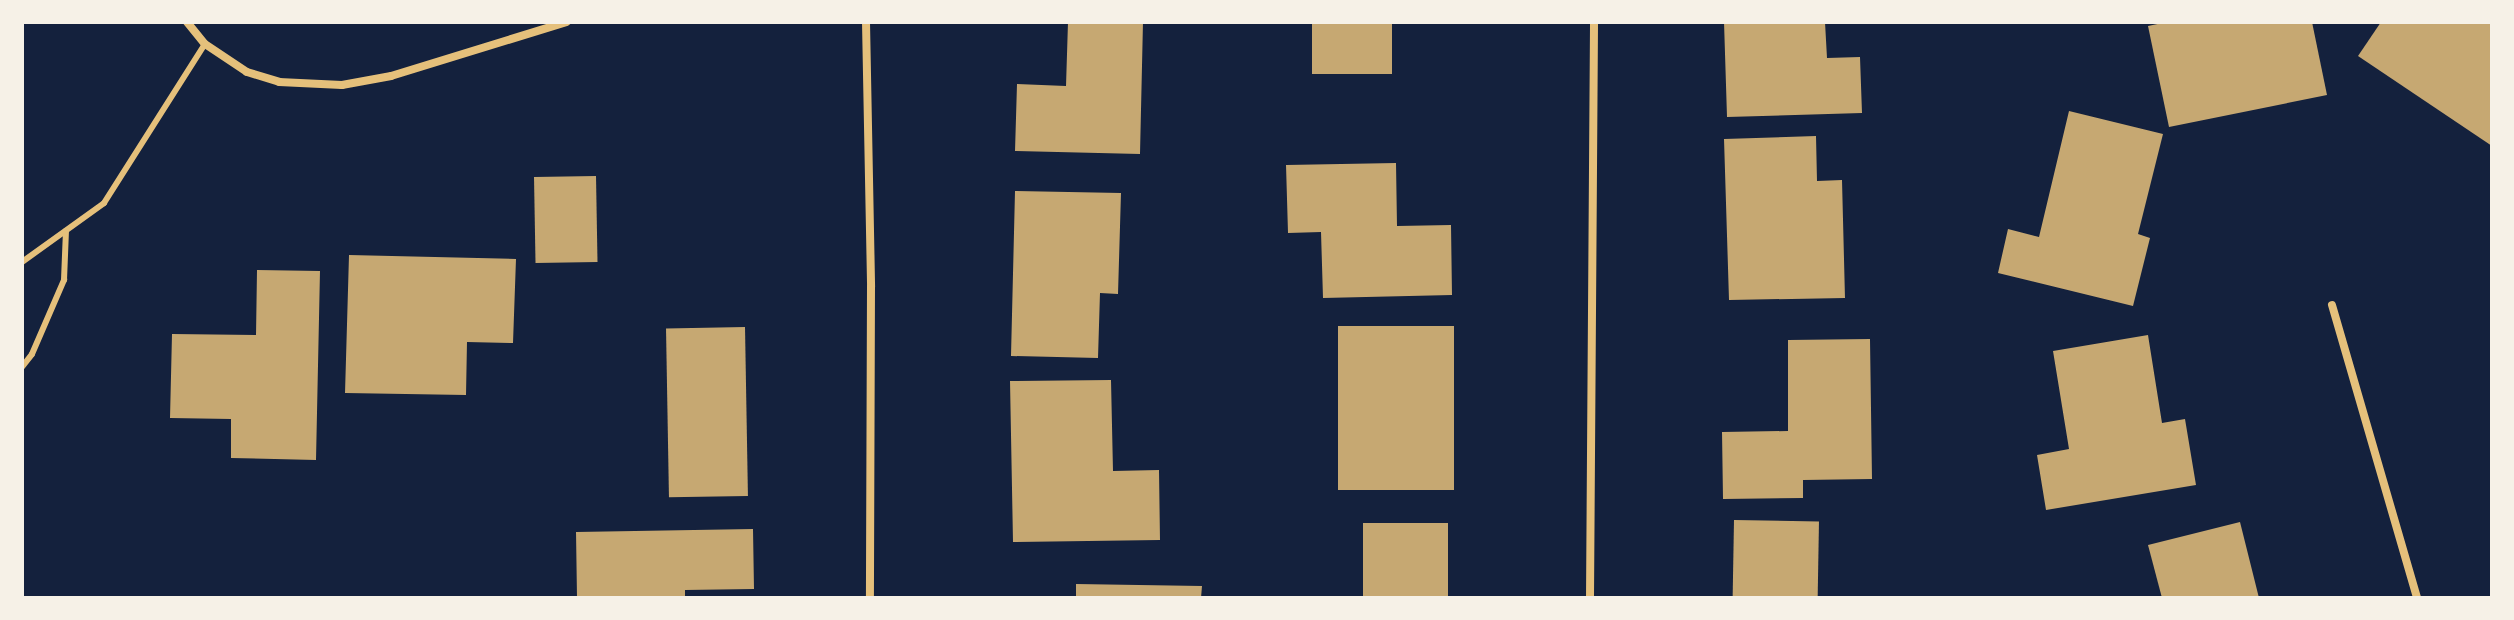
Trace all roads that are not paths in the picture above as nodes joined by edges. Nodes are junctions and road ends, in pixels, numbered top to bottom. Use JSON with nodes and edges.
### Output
{"nodes":[{"id":1,"x":187,"y":22,"type":"edge"},
{"id":2,"x":567,"y":22,"type":"edge"},
{"id":3,"x":866,"y":22,"type":"edge"},
{"id":4,"x":1594,"y":22,"type":"edge"},
{"id":5,"x":205,"y":44,"type":"junction"},
{"id":6,"x":66,"y":231,"type":"junction"},
{"id":7,"x":22,"y":262,"type":"edge"},
{"id":8,"x":2332,"y":305,"type":"dead end"},
{"id":9,"x":22,"y":367,"type":"edge"},
{"id":10,"x":870,"y":598,"type":"edge"},
{"id":11,"x":1590,"y":598,"type":"edge"},
{"id":12,"x":2417,"y":598,"type":"edge"}],
"edges":[{"from":1,"to":5,"type":"street"},
{"from":2,"to":5,"type":"street"},
{"from":3,"to":10,"type":"street"},
{"from":4,"to":11,"type":"street"},
{"from":5,"to":6,"type":"lane"},
{"from":6,"to":7,"type":"lane"},
{"from":6,"to":9,"type":"lane"},
{"from":8,"to":12,"type":"street"}]}
